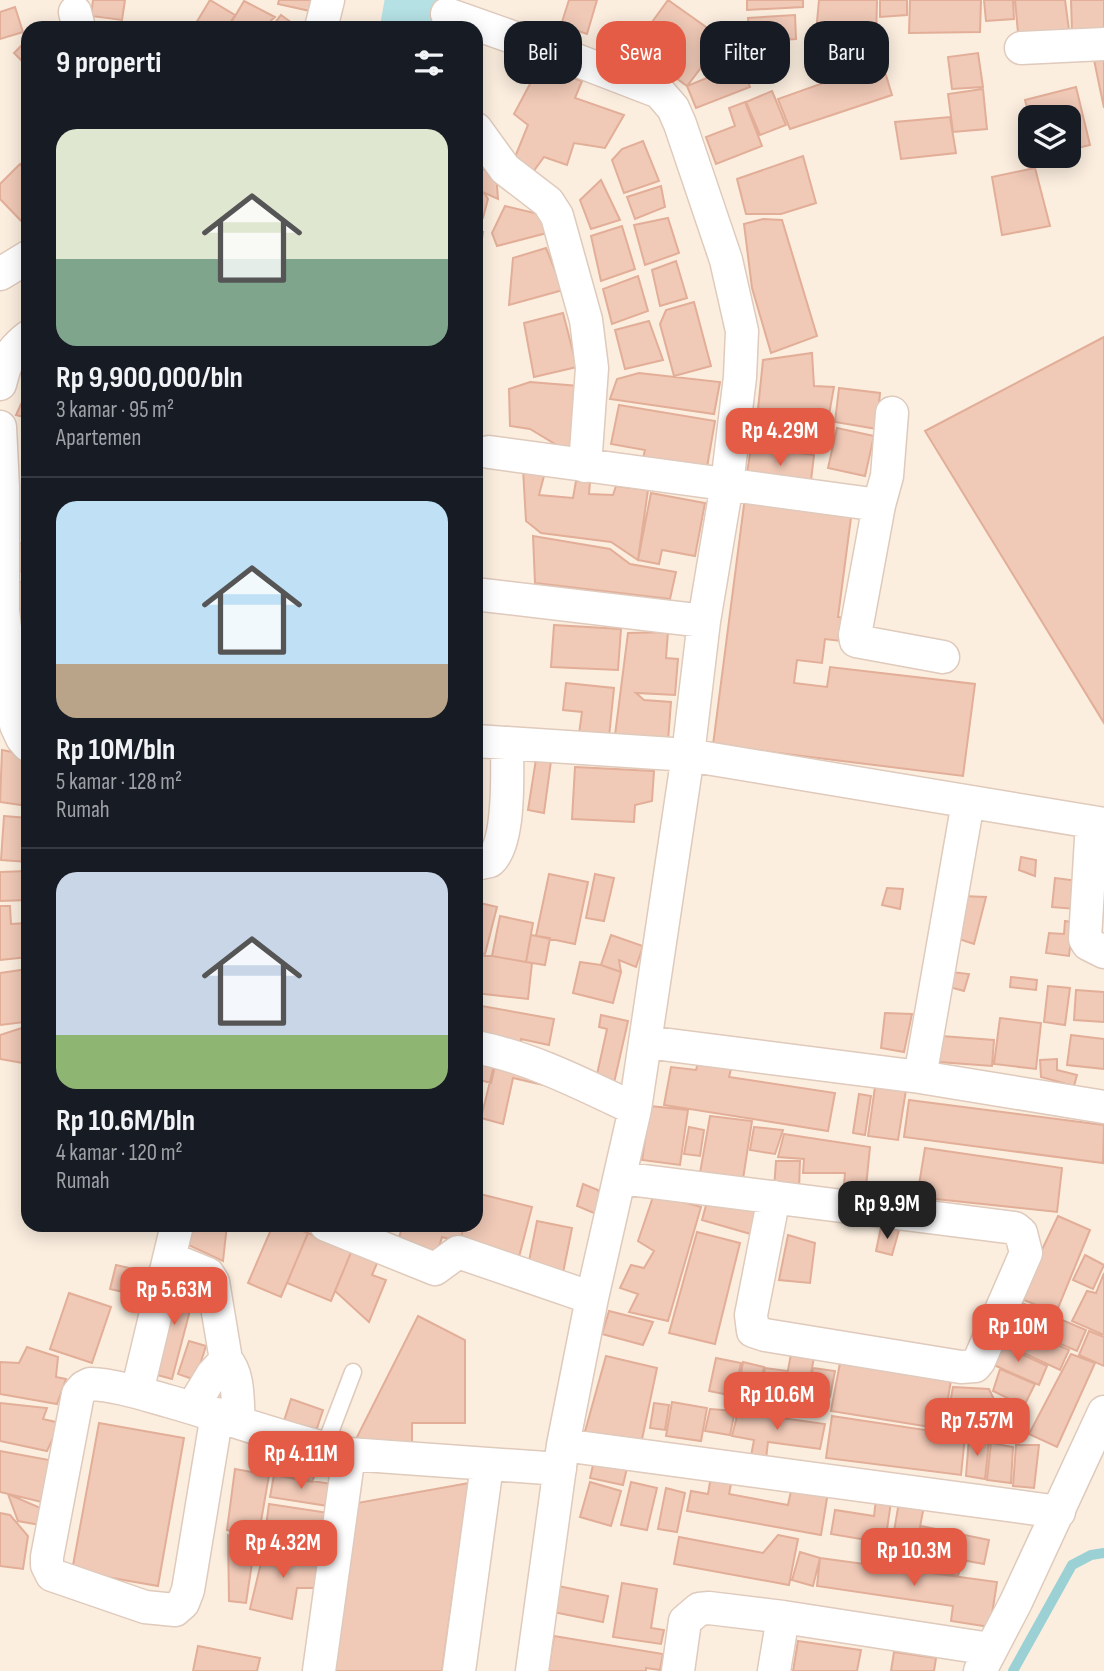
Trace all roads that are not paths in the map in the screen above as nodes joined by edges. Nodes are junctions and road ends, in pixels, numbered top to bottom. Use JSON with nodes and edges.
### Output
{"nodes":[{"id":1,"x":328,"y":0,"type":"edge"},
{"id":2,"x":445,"y":14,"type":"edge"},
{"id":3,"x":323,"y":21,"type":"edge"},
{"id":4,"x":465,"y":21,"type":"edge"},
{"id":5,"x":483,"y":27,"type":"edge"},
{"id":6,"x":1104,"y":44,"type":"edge"},
{"id":7,"x":1021,"y":48,"type":"dead end"},
{"id":8,"x":483,"y":139,"type":"edge"},
{"id":9,"x":21,"y":261,"type":"edge"},
{"id":10,"x":0,"y":274,"type":"edge"},
{"id":11,"x":21,"y":343,"type":"edge"},
{"id":12,"x":0,"y":384,"type":"edge"},
{"id":13,"x":892,"y":413,"type":"dead end"},
{"id":14,"x":0,"y":427,"type":"edge"},
{"id":15,"x":489,"y":452,"type":"dead end"},
{"id":16,"x":586,"y":466,"type":"junction"},
{"id":17,"x":727,"y":484,"type":"junction"},
{"id":18,"x":879,"y":505,"type":"junction"},
{"id":19,"x":483,"y":595,"type":"dead end"},
{"id":20,"x":1,"y":610,"type":"edge"},
{"id":21,"x":704,"y":621,"type":"junction"},
{"id":22,"x":943,"y":657,"type":"dead end"},
{"id":23,"x":21,"y":736,"type":"edge"},
{"id":24,"x":483,"y":741,"type":"edge"},
{"id":25,"x":507,"y":743,"type":"junction"},
{"id":26,"x":688,"y":755,"type":"junction"},
{"id":27,"x":968,"y":802,"type":"junction"},
{"id":28,"x":1098,"y":823,"type":"edge"},
{"id":29,"x":483,"y":862,"type":"edge"},
{"id":30,"x":1104,"y":952,"type":"edge"},
{"id":31,"x":646,"y":1042,"type":"junction"},
{"id":32,"x":483,"y":1049,"type":"edge"},
{"id":33,"x":919,"y":1077,"type":"junction"},
{"id":34,"x":1104,"y":1107,"type":"edge"},
{"id":35,"x":635,"y":1109,"type":"junction"},
{"id":36,"x":620,"y":1178,"type":"junction"},
{"id":37,"x":774,"y":1197,"type":"junction"},
{"id":38,"x":175,"y":1232,"type":"edge"},
{"id":39,"x":343,"y":1232,"type":"edge"},
{"id":40,"x":169,"y":1258,"type":"junction"},
{"id":41,"x":592,"y":1298,"type":"junction"},
{"id":42,"x":226,"y":1360,"type":"junction"},
{"id":43,"x":353,"y":1371,"type":"dead end"},
{"id":44,"x":137,"y":1392,"type":"junction"},
{"id":45,"x":1104,"y":1412,"type":"edge"},
{"id":46,"x":216,"y":1415,"type":"junction"},
{"id":47,"x":336,"y":1451,"type":"junction"},
{"id":48,"x":562,"y":1457,"type":"junction"},
{"id":49,"x":486,"y":1465,"type":"junction"},
{"id":50,"x":1059,"y":1512,"type":"junction"},
{"id":51,"x":783,"y":1617,"type":"junction"},
{"id":52,"x":985,"y":1660,"type":"edge"},
{"id":53,"x":318,"y":1671,"type":"edge"},
{"id":54,"x":459,"y":1671,"type":"edge"},
{"id":55,"x":532,"y":1671,"type":"edge"},
{"id":56,"x":678,"y":1671,"type":"edge"},
{"id":57,"x":774,"y":1671,"type":"edge"}],
"edges":[{"from":1,"to":3,"type":"street"},
{"from":2,"to":4,"type":"street"},
{"from":5,"to":17,"type":"street"},
{"from":6,"to":7,"type":"street"},
{"from":8,"to":16,"type":"street"},
{"from":9,"to":10,"type":"street"},
{"from":11,"to":12,"type":"street"},
{"from":13,"to":18,"type":"street"},
{"from":14,"to":20,"type":"street"},
{"from":15,"to":16,"type":"street"},
{"from":16,"to":17,"type":"street"},
{"from":17,"to":18,"type":"street"},
{"from":17,"to":21,"type":"street"},
{"from":18,"to":22,"type":"street"},
{"from":19,"to":21,"type":"street"},
{"from":20,"to":23,"type":"street"},
{"from":21,"to":26,"type":"street"},
{"from":24,"to":25,"type":"street"},
{"from":25,"to":26,"type":"street"},
{"from":25,"to":29,"type":"street"},
{"from":26,"to":27,"type":"street"},
{"from":26,"to":31,"type":"street"},
{"from":27,"to":28,"type":"street"},
{"from":27,"to":33,"type":"street"},
{"from":28,"to":30,"type":"street"},
{"from":31,"to":33,"type":"street"},
{"from":31,"to":35,"type":"street"},
{"from":32,"to":35,"type":"street"},
{"from":33,"to":34,"type":"street"},
{"from":35,"to":36,"type":"street"},
{"from":36,"to":37,"type":"street"},
{"from":36,"to":41,"type":"street"},
{"from":37,"to":37,"type":"street"},
{"from":38,"to":40,"type":"street"},
{"from":39,"to":41,"type":"street"},
{"from":40,"to":42,"type":"street"},
{"from":40,"to":44,"type":"street"},
{"from":41,"to":48,"type":"street"},
{"from":42,"to":46,"type":"street"},
{"from":42,"to":46,"type":"street"},
{"from":43,"to":47,"type":"lane"},
{"from":44,"to":46,"type":"street"},
{"from":44,"to":46,"type":"street"},
{"from":45,"to":50,"type":"street"},
{"from":46,"to":47,"type":"street"},
{"from":47,"to":49,"type":"street"},
{"from":47,"to":53,"type":"street"},
{"from":48,"to":49,"type":"street"},
{"from":48,"to":50,"type":"street"},
{"from":48,"to":55,"type":"street"},
{"from":49,"to":54,"type":"street"},
{"from":50,"to":52,"type":"street"},
{"from":51,"to":52,"type":"street"},
{"from":51,"to":56,"type":"street"},
{"from":51,"to":57,"type":"street"}]}
